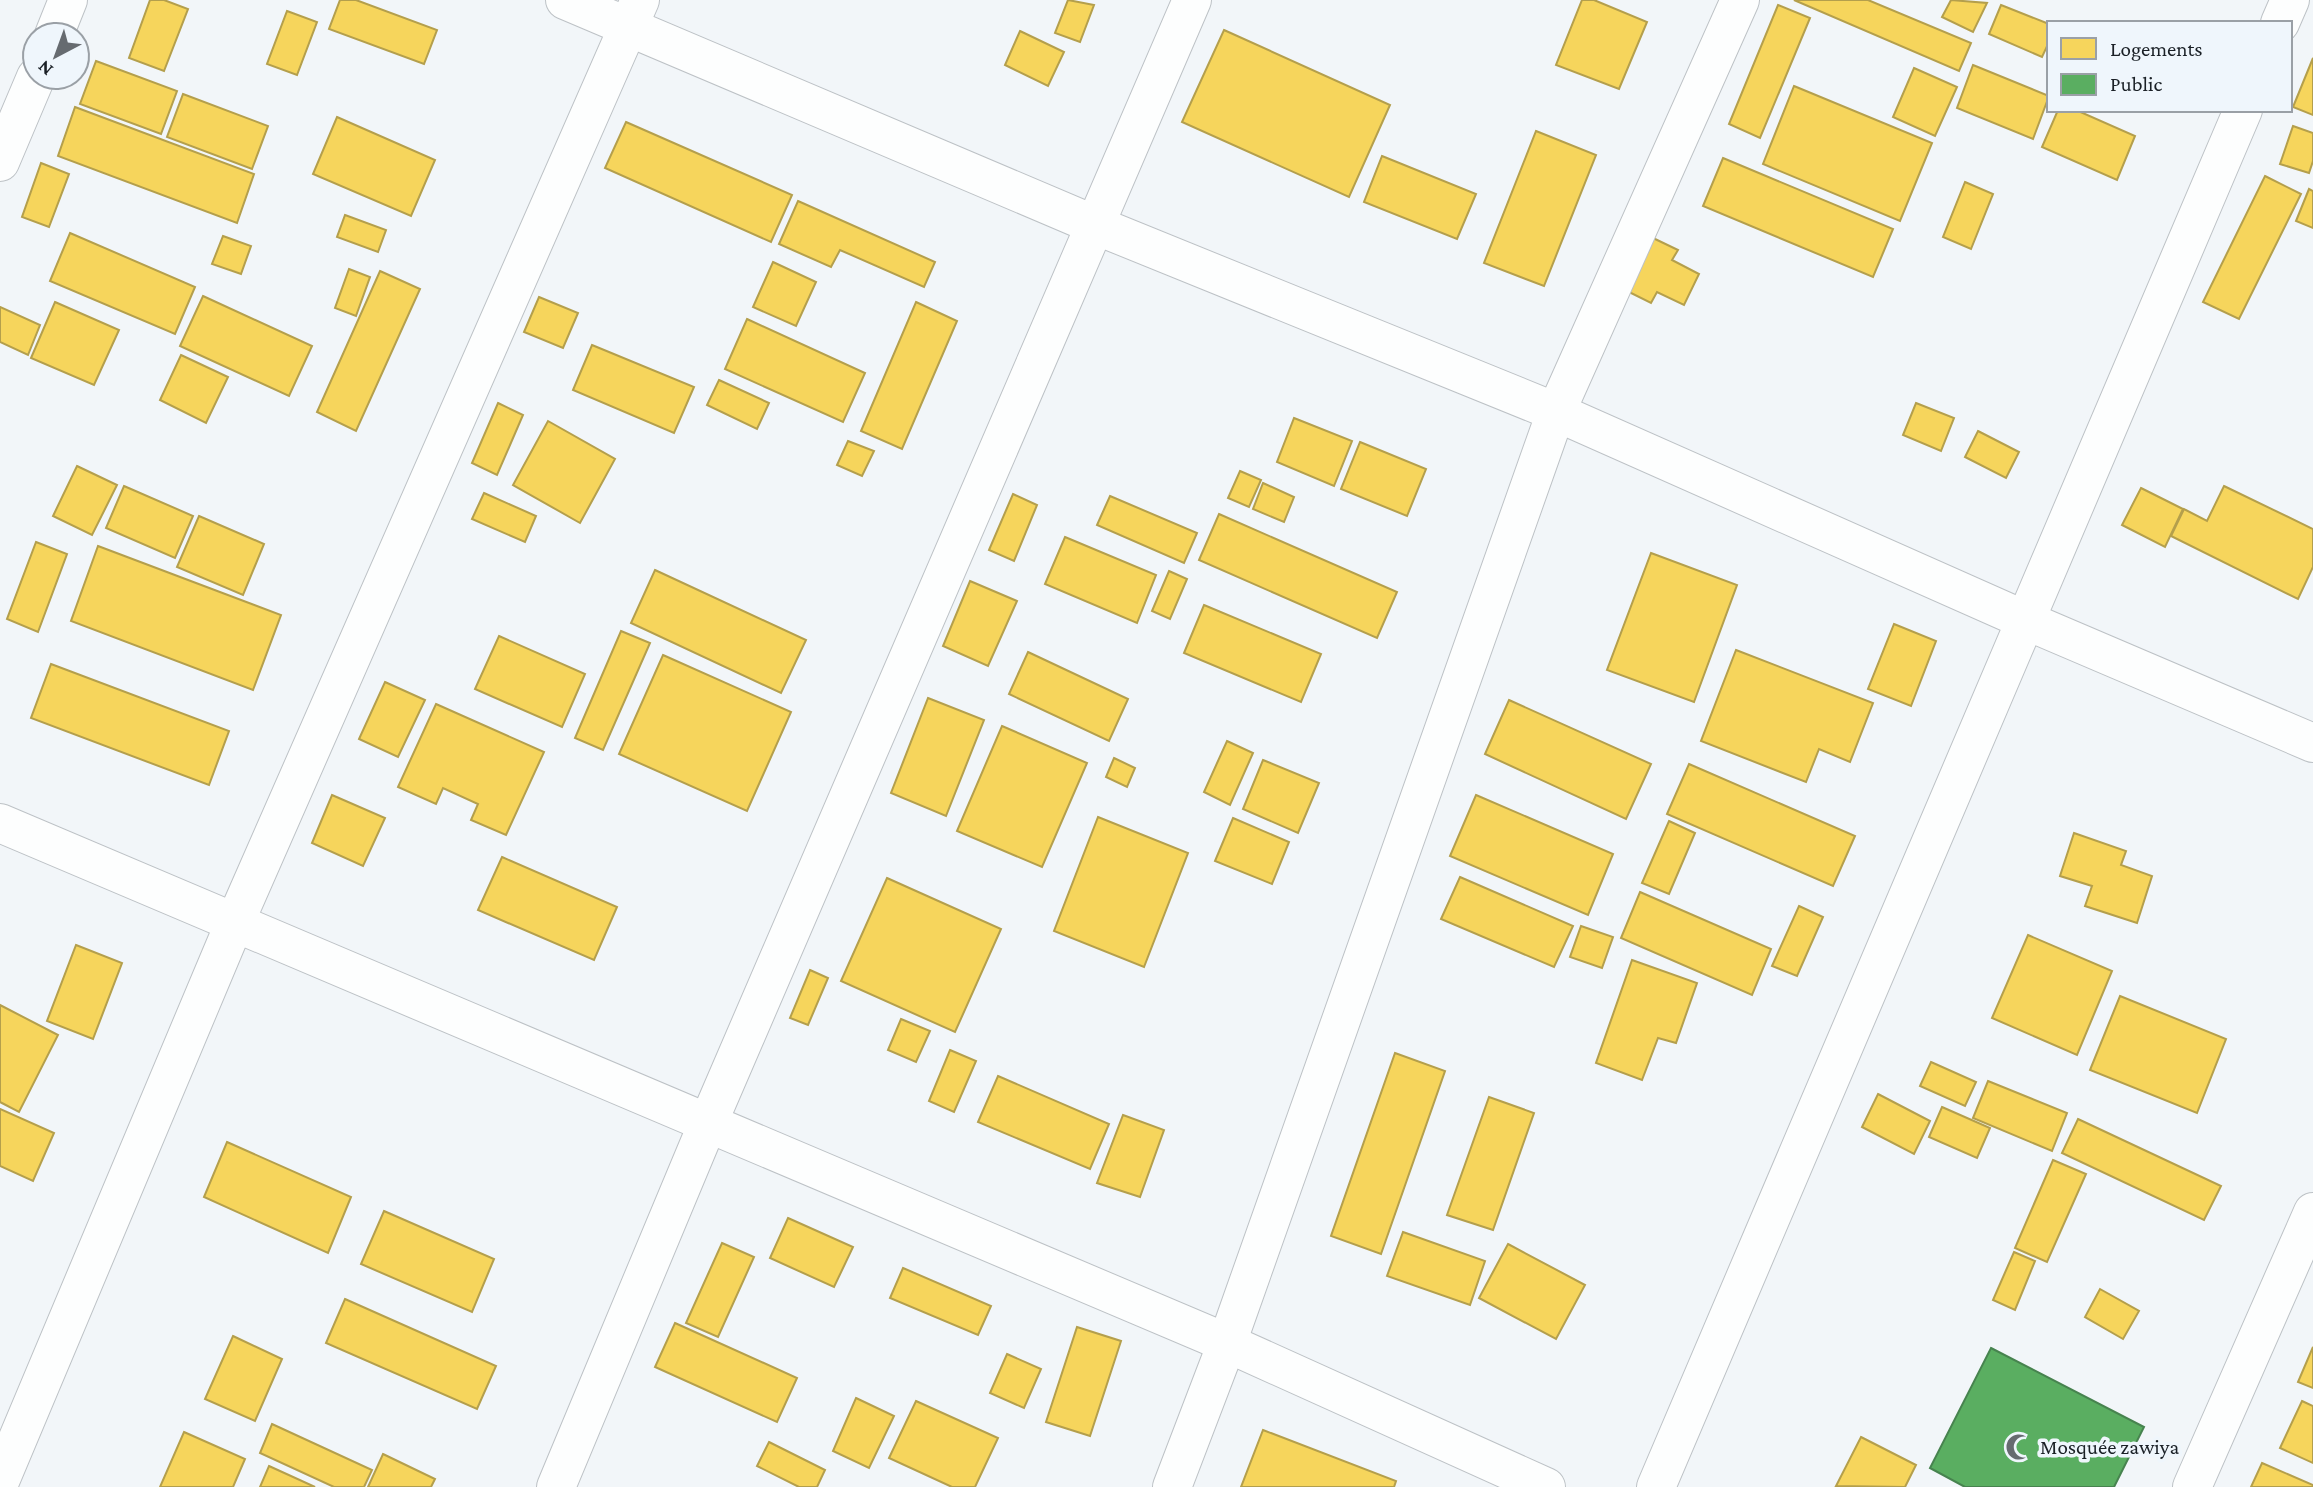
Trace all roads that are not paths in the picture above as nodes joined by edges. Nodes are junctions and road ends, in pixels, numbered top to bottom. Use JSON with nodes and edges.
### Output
{"nodes":[{"id":1,"x":68,"y":0,"type":"edge"},
{"id":2,"x":565,"y":0,"type":"edge"},
{"id":3,"x":1192,"y":0,"type":"edge"},
{"id":4,"x":1740,"y":0,"type":"edge"},
{"id":5,"x":2290,"y":0,"type":"edge"},
{"id":6,"x":634,"y":13,"type":"edge"},
{"id":7,"x":60,"y":21,"type":"edge"},
{"id":8,"x":2281,"y":21,"type":"edge"},
{"id":9,"x":30,"y":91,"type":"edge"},
{"id":10,"x":2241,"y":112,"type":"edge"},
{"id":11,"x":0,"y":162,"type":"edge"},
{"id":12,"x":1095,"y":225,"type":"junction"},
{"id":13,"x":1556,"y":412,"type":"junction"},
{"id":14,"x":2025,"y":620,"type":"junction"},
{"id":15,"x":2313,"y":743,"type":"edge"},
{"id":16,"x":0,"y":823,"type":"edge"},
{"id":17,"x":235,"y":922,"type":"junction"},
{"id":18,"x":708,"y":1123,"type":"junction"},
{"id":19,"x":2313,"y":1212,"type":"edge"},
{"id":20,"x":1227,"y":1343,"type":"junction"},
{"id":21,"x":0,"y":1481,"type":"edge"},
{"id":22,"x":556,"y":1487,"type":"edge"},
{"id":23,"x":1172,"y":1487,"type":"edge"},
{"id":24,"x":1546,"y":1487,"type":"edge"},
{"id":25,"x":1656,"y":1487,"type":"edge"},
{"id":26,"x":2192,"y":1487,"type":"edge"}],
"edges":[{"from":1,"to":7,"type":"street"},
{"from":2,"to":6,"type":"street"},
{"from":3,"to":12,"type":"street"},
{"from":4,"to":13,"type":"street"},
{"from":5,"to":8,"type":"street"},
{"from":6,"to":12,"type":"street"},
{"from":6,"to":17,"type":"street"},
{"from":9,"to":11,"type":"street"},
{"from":10,"to":14,"type":"street"},
{"from":12,"to":13,"type":"street"},
{"from":12,"to":18,"type":"street"},
{"from":13,"to":14,"type":"street"},
{"from":13,"to":20,"type":"street"},
{"from":14,"to":15,"type":"street"},
{"from":14,"to":25,"type":"street"},
{"from":16,"to":17,"type":"street"},
{"from":17,"to":18,"type":"street"},
{"from":17,"to":21,"type":"street"},
{"from":18,"to":20,"type":"street"},
{"from":18,"to":22,"type":"street"},
{"from":19,"to":26,"type":"street"},
{"from":20,"to":23,"type":"street"},
{"from":20,"to":24,"type":"street"}]}
